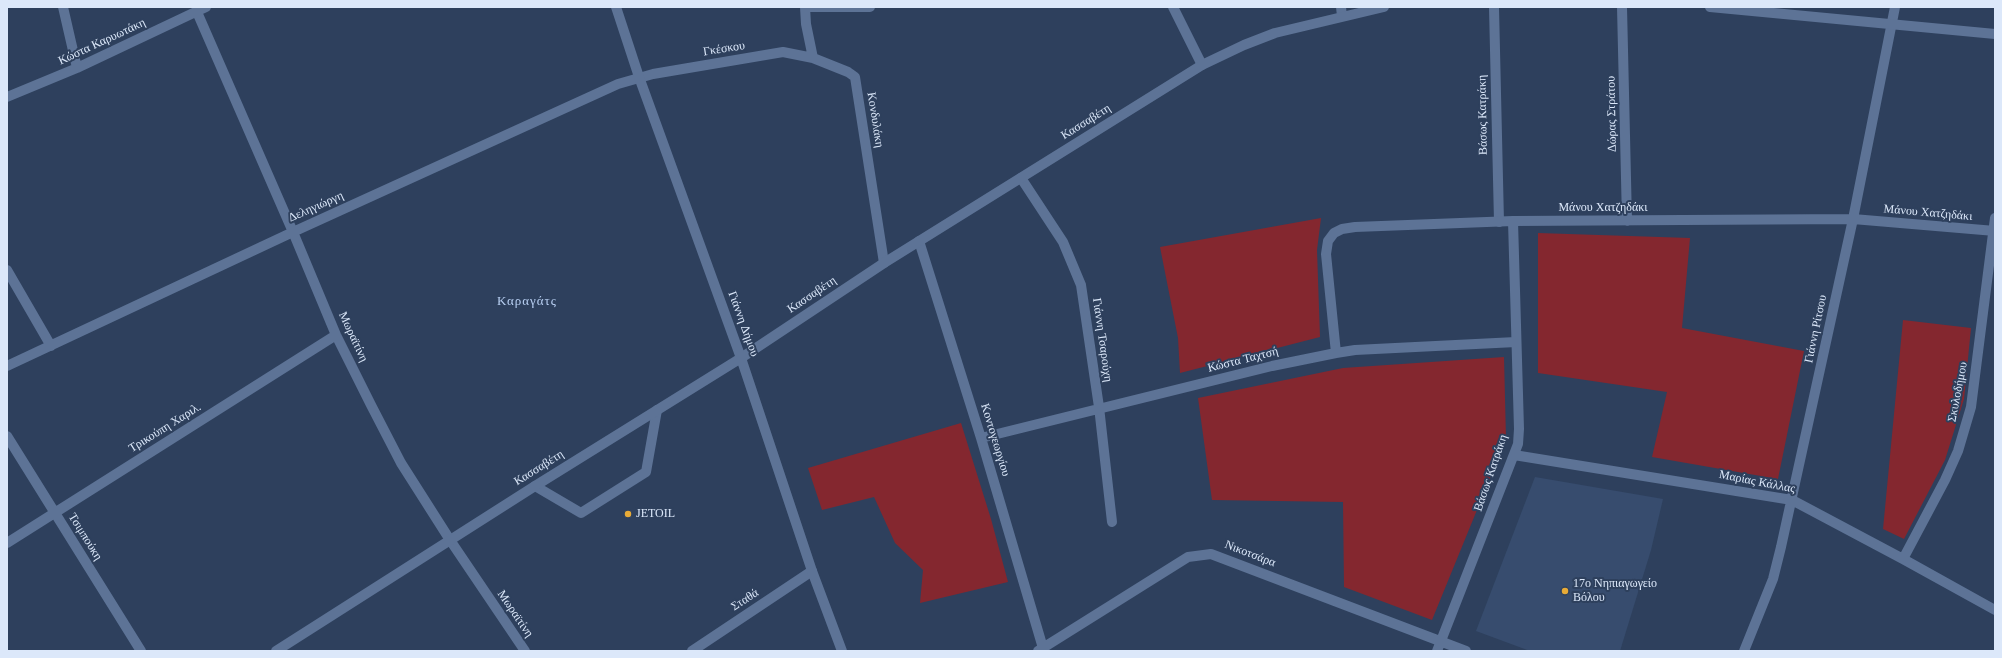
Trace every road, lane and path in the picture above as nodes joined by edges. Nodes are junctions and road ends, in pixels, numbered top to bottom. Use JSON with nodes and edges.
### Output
{"nodes":[{"id":1,"x":63,"y":7,"type":"edge"},
{"id":2,"x":206,"y":7,"type":"edge"},
{"id":3,"x":616,"y":7,"type":"edge"},
{"id":4,"x":805,"y":7,"type":"edge"},
{"id":5,"x":870,"y":7,"type":"edge"},
{"id":6,"x":1173,"y":7,"type":"edge"},
{"id":7,"x":1384,"y":7,"type":"edge"},
{"id":8,"x":1494,"y":7,"type":"edge"},
{"id":9,"x":1622,"y":7,"type":"edge"},
{"id":10,"x":1710,"y":7,"type":"edge"},
{"id":11,"x":1895,"y":7,"type":"edge"},
{"id":12,"x":197,"y":12,"type":"junction"},
{"id":13,"x":1341,"y":12,"type":"edge"},
{"id":14,"x":1891,"y":24,"type":"junction"},
{"id":15,"x":1995,"y":34,"type":"edge"},
{"id":16,"x":813,"y":58,"type":"junction"},
{"id":17,"x":1202,"y":65,"type":"junction"},
{"id":18,"x":77,"y":68,"type":"junction"},
{"id":19,"x":639,"y":77,"type":"junction"},
{"id":20,"x":7,"y":97,"type":"edge"},
{"id":21,"x":1021,"y":178,"type":"junction"},
{"id":22,"x":1995,"y":218,"type":"edge"},
{"id":23,"x":1853,"y":219,"type":"junction"},
{"id":24,"x":1514,"y":221,"type":"junction"},
{"id":25,"x":1627,"y":221,"type":"junction"},
{"id":26,"x":1499,"y":222,"type":"junction"},
{"id":27,"x":1994,"y":231,"type":"edge"},
{"id":28,"x":293,"y":232,"type":"junction"},
{"id":29,"x":919,"y":241,"type":"junction"},
{"id":30,"x":884,"y":263,"type":"junction"},
{"id":31,"x":7,"y":270,"type":"edge"},
{"id":32,"x":336,"y":335,"type":"junction"},
{"id":33,"x":1516,"y":342,"type":"junction"},
{"id":34,"x":51,"y":346,"type":"junction"},
{"id":35,"x":1336,"y":353,"type":"junction"},
{"id":36,"x":742,"y":358,"type":"junction"},
{"id":37,"x":7,"y":366,"type":"edge"},
{"id":38,"x":1099,"y":408,"type":"junction"},
{"id":39,"x":657,"y":410,"type":"junction"},
{"id":40,"x":7,"y":436,"type":"edge"},
{"id":41,"x":981,"y":438,"type":"junction"},
{"id":42,"x":1514,"y":455,"type":"junction"},
{"id":43,"x":535,"y":486,"type":"junction"},
{"id":44,"x":1792,"y":500,"type":"junction"},
{"id":45,"x":55,"y":513,"type":"junction"},
{"id":46,"x":1112,"y":522,"type":"dead end"},
{"id":47,"x":450,"y":540,"type":"junction"},
{"id":48,"x":7,"y":543,"type":"edge"},
{"id":49,"x":1903,"y":559,"type":"junction"},
{"id":50,"x":812,"y":571,"type":"junction"},
{"id":51,"x":1995,"y":610,"type":"edge"},
{"id":52,"x":1439,"y":646,"type":"edge"},
{"id":53,"x":1041,"y":649,"type":"edge"},
{"id":54,"x":141,"y":651,"type":"edge"},
{"id":55,"x":276,"y":651,"type":"edge"},
{"id":56,"x":525,"y":651,"type":"edge"},
{"id":57,"x":692,"y":651,"type":"edge"},
{"id":58,"x":842,"y":651,"type":"edge"},
{"id":59,"x":1466,"y":651,"type":"edge"},
{"id":60,"x":1744,"y":651,"type":"edge"}],
"edges":[{"from":1,"to":18,"type":"street"},
{"from":2,"to":12,"type":"street","name":"Κώστα Καρυωτάκη"},
{"from":3,"to":19,"type":"street","name":"Γιάννη Δήμου"},
{"from":4,"to":5,"type":"street"},
{"from":4,"to":16,"type":"street"},
{"from":6,"to":17,"type":"street"},
{"from":7,"to":13,"type":"street","name":"Κασσαβέτη"},
{"from":8,"to":26,"type":"street","name":"Βάσως Κατράκη"},
{"from":9,"to":25,"type":"street","name":"Δώρας Στράτου"},
{"from":10,"to":14,"type":"street"},
{"from":11,"to":14,"type":"street","name":"Γιάννη Ρίτσου"},
{"from":12,"to":18,"type":"street","name":"Κώστα Καρυωτάκη"},
{"from":12,"to":28,"type":"street","name":"Μωραϊτίνη"},
{"from":13,"to":17,"type":"street","name":"Κασσαβέτη"},
{"from":14,"to":15,"type":"street"},
{"from":14,"to":23,"type":"street","name":"Γιάννη Ρίτσου"},
{"from":16,"to":19,"type":"street","name":"Γκέσκου"},
{"from":16,"to":30,"type":"street","name":"Κονδυλάκη"},
{"from":17,"to":21,"type":"street","name":"Κασσαβέτη"},
{"from":18,"to":20,"type":"street","name":"Κώστα Καρυωτάκη"},
{"from":19,"to":28,"type":"street","name":"Δεληγιώργη"},
{"from":19,"to":36,"type":"street","name":"Γιάννη Δήμου"},
{"from":21,"to":29,"type":"street","name":"Κασσαβέτη"},
{"from":21,"to":38,"type":"street","name":"Γιάννη Τσαρούχη"},
{"from":22,"to":27,"type":"street","name":"Σκυλοδήμου"},
{"from":23,"to":25,"type":"street","name":"Μάνου Χατζηδάκι"},
{"from":23,"to":27,"type":"street","name":"Μάνου Χατζηδάκι"},
{"from":23,"to":44,"type":"street","name":"Γιάννη Ρίτσου"},
{"from":24,"to":25,"type":"street","name":"Μάνου Χατζηδάκι"},
{"from":24,"to":26,"type":"street","name":"Μάνου Χατζηδάκι"},
{"from":24,"to":33,"type":"street","name":"Βάσως Κατράκη"},
{"from":26,"to":35,"type":"street","name":"Μάνου Χατζηδάκι"},
{"from":27,"to":49,"type":"street","name":"Σκυλοδήμου"},
{"from":28,"to":32,"type":"street","name":"Μωραϊτίνη"},
{"from":28,"to":34,"type":"street","name":"Δεληγιώργη"},
{"from":29,"to":30,"type":"street","name":"Κασσαβέτη"},
{"from":29,"to":41,"type":"street","name":"Κοντογεωργίου"},
{"from":30,"to":36,"type":"street","name":"Κασσαβέτη"},
{"from":31,"to":34,"type":"street"},
{"from":32,"to":45,"type":"street","name":"Τρικούπη Χαριλ."},
{"from":32,"to":47,"type":"street","name":"Μωραϊτίνη"},
{"from":33,"to":35,"type":"street","name":"Κώστα Ταχτσή"},
{"from":33,"to":42,"type":"street","name":"Βάσως Κατράκη"},
{"from":34,"to":37,"type":"street","name":"Δεληγιώργη"},
{"from":35,"to":38,"type":"street","name":"Κώστα Ταχτσή"},
{"from":36,"to":39,"type":"street","name":"Κασσαβέτη"},
{"from":36,"to":50,"type":"street","name":"Γιάννη Δήμου"},
{"from":38,"to":41,"type":"street","name":"Κώστα Ταχτσή"},
{"from":38,"to":46,"type":"street","name":"Γιάννη Τσαρούχη"},
{"from":39,"to":43,"type":"street","name":"Κασσαβέτη"},
{"from":39,"to":43,"type":"street"},
{"from":40,"to":45,"type":"street","name":"Τσιμπούκη"},
{"from":41,"to":53,"type":"street","name":"Κοντογεωργίου"},
{"from":42,"to":44,"type":"street","name":"Μαρίας Κάλλας"},
{"from":42,"to":52,"type":"street","name":"Βάσως Κατράκη"},
{"from":43,"to":47,"type":"street","name":"Κασσαβέτη"},
{"from":44,"to":49,"type":"street","name":"Μαρίας Κάλλας"},
{"from":44,"to":60,"type":"street","name":"Γιάννη Ρίτσου"},
{"from":45,"to":48,"type":"street","name":"Τρικούπη Χαριλ."},
{"from":45,"to":54,"type":"street","name":"Τσιμπούκη"},
{"from":47,"to":55,"type":"street","name":"Κασσαβέτη"},
{"from":47,"to":56,"type":"street","name":"Μωραϊτίνη"},
{"from":49,"to":51,"type":"street","name":"Μαρίας Κάλλας"},
{"from":50,"to":57,"type":"street","name":"Σταθά"},
{"from":50,"to":58,"type":"street","name":"Γιάννη Δήμου"},
{"from":52,"to":53,"type":"street","name":"Νικοτσάρα"},
{"from":52,"to":59,"type":"street","name":"Νικοτσάρα"}]}
